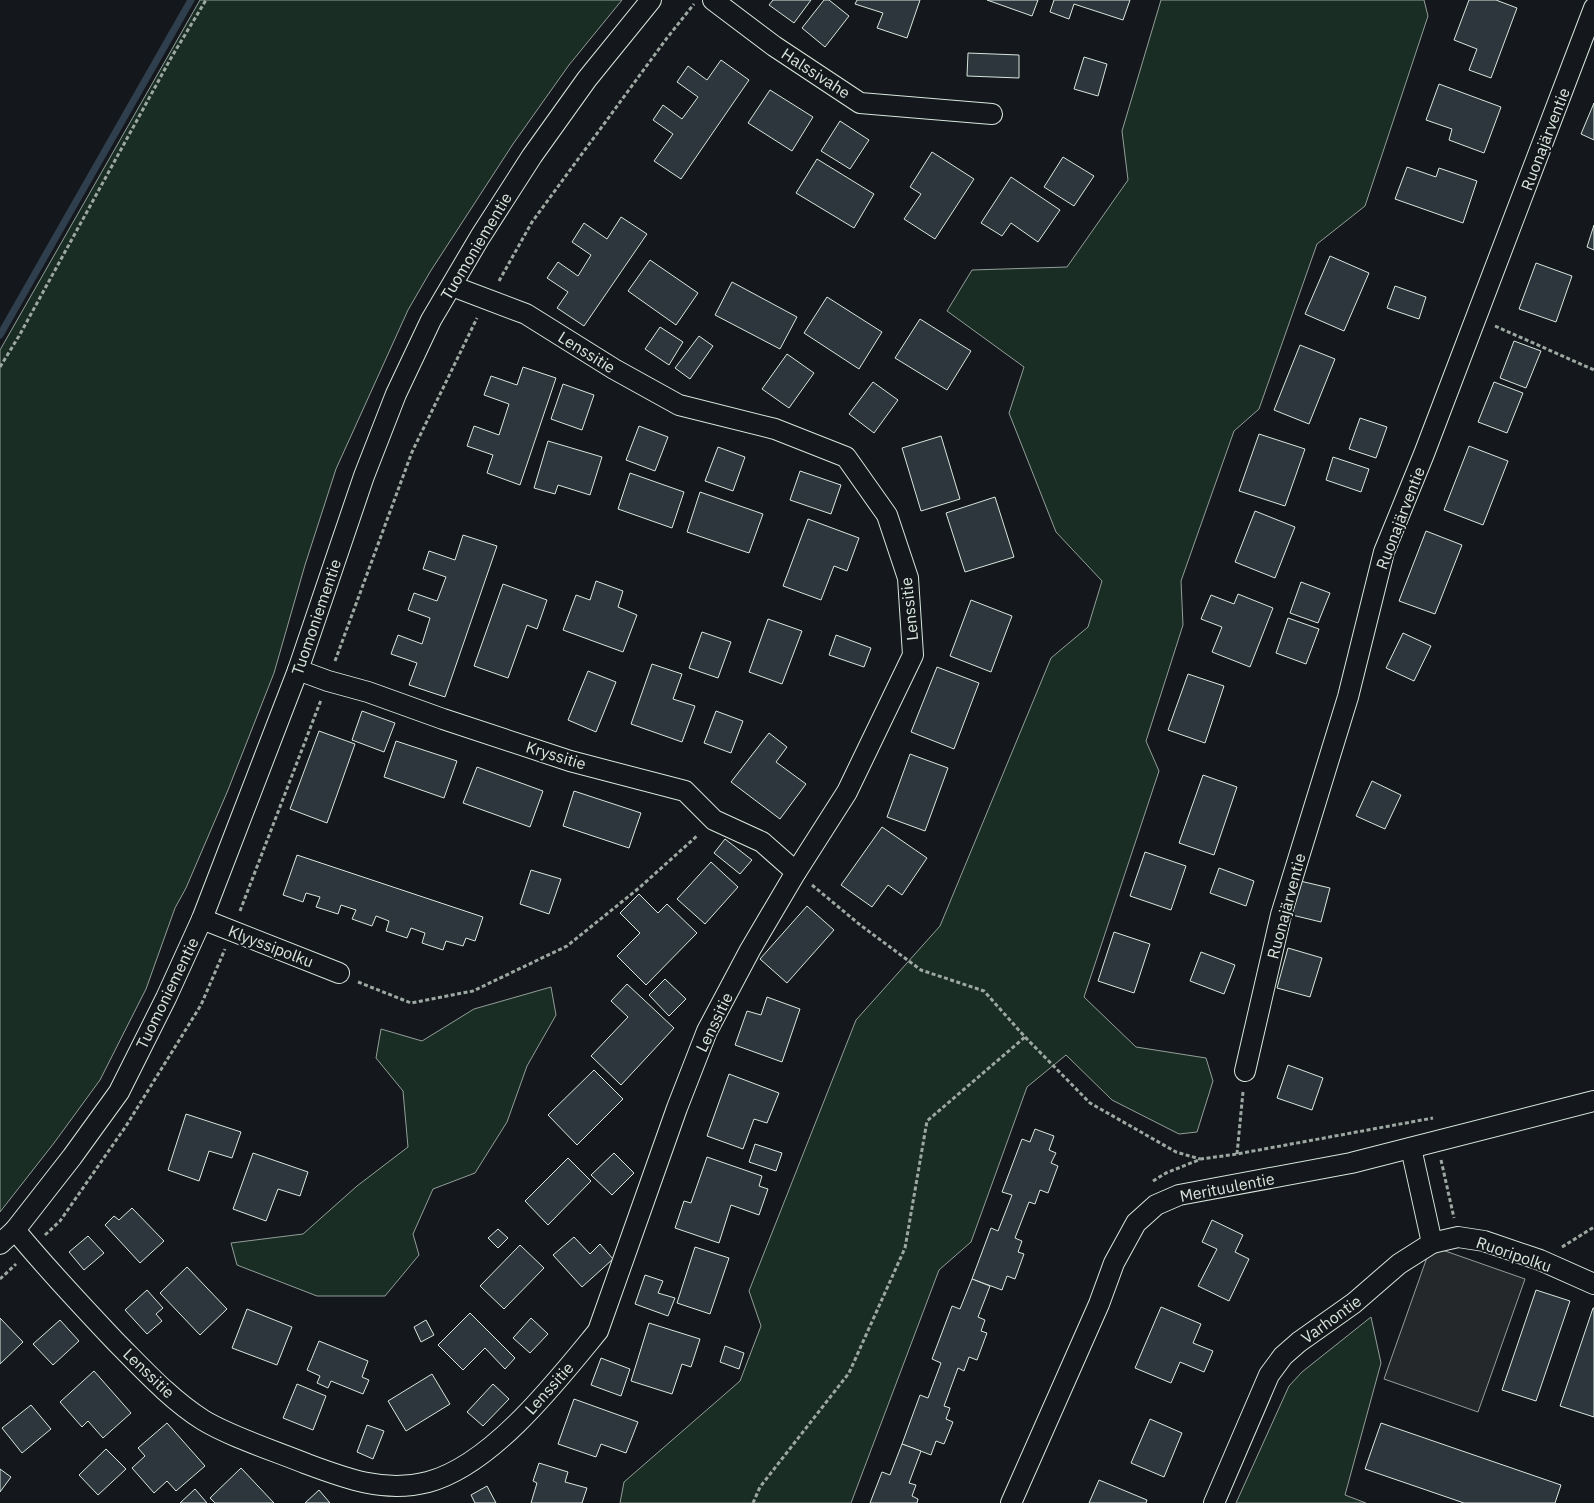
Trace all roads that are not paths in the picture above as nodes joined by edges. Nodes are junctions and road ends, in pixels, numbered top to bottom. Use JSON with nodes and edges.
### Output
{"nodes":[{"id":1,"x":651,"y":0,"type":"edge"},
{"id":2,"x":713,"y":0,"type":"edge"},
{"id":3,"x":1594,"y":8,"type":"edge"},
{"id":4,"x":992,"y":114,"type":"dead end"},
{"id":5,"x":452,"y":286,"type":"junction"},
{"id":6,"x":298,"y":670,"type":"junction"},
{"id":7,"x":796,"y":872,"type":"junction"},
{"id":8,"x":202,"y":919,"type":"junction"},
{"id":9,"x":339,"y":973,"type":"road end"},
{"id":10,"x":1245,"y":1071,"type":"road end"},
{"id":11,"x":1594,"y":1101,"type":"edge"},
{"id":12,"x":1411,"y":1148,"type":"junction"},
{"id":13,"x":15,"y":1230,"type":"junction"},
{"id":14,"x":1432,"y":1243,"type":"junction"},
{"id":15,"x":0,"y":1244,"type":"edge"},
{"id":16,"x":1594,"y":1284,"type":"edge"},
{"id":17,"x":1011,"y":1503,"type":"edge"},
{"id":18,"x":1214,"y":1503,"type":"edge"}],
"edges":[{"from":1,"to":5,"type":"street","name":"Tuomoniementie"},
{"from":2,"to":4,"type":"street","name":"Halssivahe"},
{"from":3,"to":10,"type":"street","name":"Ruonajärventie"},
{"from":5,"to":6,"type":"street","name":"Tuomoniementie"},
{"from":5,"to":7,"type":"street","name":"Lenssitie"},
{"from":6,"to":7,"type":"street","name":"Kryssitie"},
{"from":6,"to":8,"type":"street","name":"Tuomoniementie"},
{"from":7,"to":13,"type":"street","name":"Lenssitie"},
{"from":8,"to":9,"type":"street","name":"Klyyssipolku"},
{"from":8,"to":13,"type":"street","name":"Tuomoniementie"},
{"from":11,"to":12,"type":"street","name":"Merituulentie"},
{"from":12,"to":14,"type":"street"},
{"from":12,"to":17,"type":"street","name":"Merituulentie"},
{"from":13,"to":15,"type":"street","name":"Tuomoniementie"},
{"from":14,"to":16,"type":"street","name":"Ruoripolku"},
{"from":14,"to":18,"type":"street","name":"Varhontie"}]}
